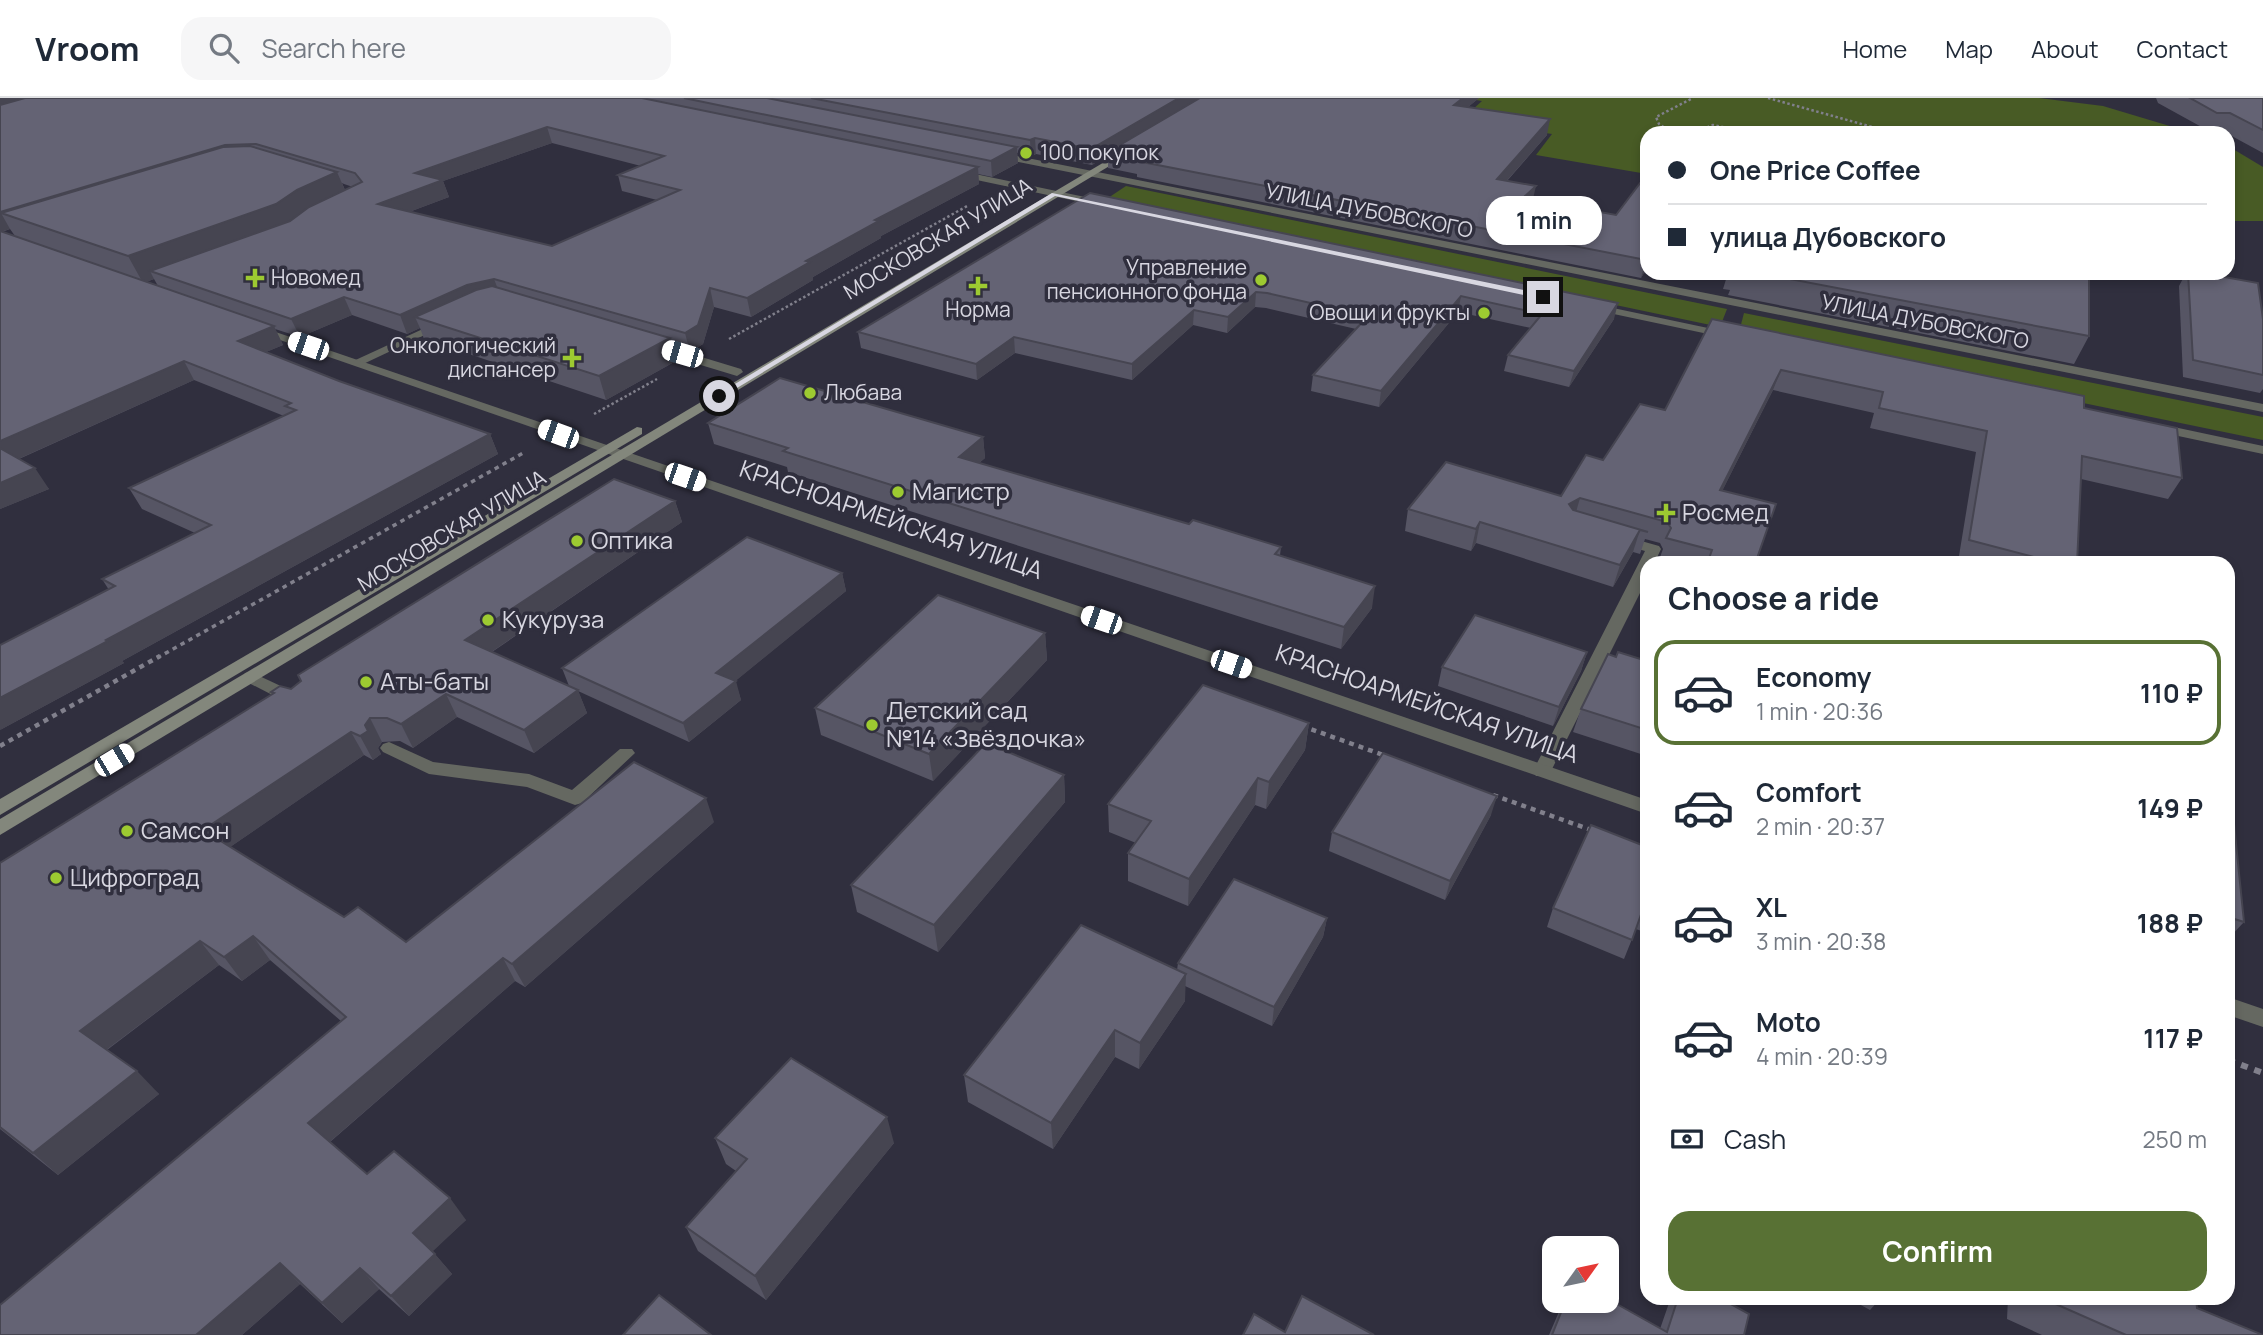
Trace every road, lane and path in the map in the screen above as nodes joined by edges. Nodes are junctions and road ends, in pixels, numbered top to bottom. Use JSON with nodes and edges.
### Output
{"nodes":[{"id":1,"x":1693,"y":98,"type":"edge"},
{"id":2,"x":1768,"y":98,"type":"edge"},
{"id":3,"x":1662,"y":126,"type":"edge"},
{"id":4,"x":1869,"y":126,"type":"edge"},
{"id":5,"x":987,"y":153,"type":"edge"},
{"id":6,"x":938,"y":169,"type":"edge"},
{"id":7,"x":1082,"y":172,"type":"junction"},
{"id":8,"x":1048,"y":192,"type":"junction"},
{"id":9,"x":1123,"y":208,"type":"edge"},
{"id":10,"x":1580,"y":304,"type":"edge"},
{"id":11,"x":1738,"y":305,"type":"junction"},
{"id":12,"x":457,"y":317,"type":"edge"},
{"id":13,"x":243,"y":324,"type":"edge"},
{"id":14,"x":1728,"y":336,"type":"junction"},
{"id":15,"x":1741,"y":338,"type":"edge"},
{"id":16,"x":643,"y":343,"type":"edge"},
{"id":17,"x":355,"y":363,"type":"junction"},
{"id":18,"x":737,"y":372,"type":"junction"},
{"id":19,"x":2263,"y":408,"type":"edge"},
{"id":20,"x":2143,"y":424,"type":"edge"},
{"id":21,"x":2263,"y":450,"type":"edge"},
{"id":22,"x":612,"y":453,"type":"junction"},
{"id":23,"x":1600,"y":534,"type":"edge"},
{"id":24,"x":1650,"y":556,"type":"edge"},
{"id":25,"x":1640,"y":577,"type":"edge"},
{"id":26,"x":251,"y":677,"type":"junction"},
{"id":27,"x":303,"y":704,"type":"edge"},
{"id":28,"x":389,"y":748,"type":"edge"},
{"id":29,"x":626,"y":753,"type":"dead end"},
{"id":30,"x":1542,"y":771,"type":"junction"},
{"id":31,"x":1640,"y":805,"type":"edge"},
{"id":32,"x":0,"y":808,"type":"edge"},
{"id":33,"x":0,"y":828,"type":"edge"},
{"id":34,"x":2235,"y":1008,"type":"edge"},
{"id":35,"x":2263,"y":1018,"type":"edge"},
{"id":36,"x":2235,"y":1063,"type":"edge"},
{"id":37,"x":2263,"y":1073,"type":"edge"}],
"edges":[{"from":1,"to":3,"type":"path"},
{"from":2,"to":4,"type":"path"},
{"from":5,"to":7,"type":"street","name":"УЛИЦА ДУБОВСКОГО"},
{"from":6,"to":8,"type":"street"},
{"from":7,"to":7,"type":"main road","name":"МОСКОВСКАЯ УЛИЦА"},
{"from":7,"to":8,"type":"main road","name":"МОСКОВСКАЯ УЛИЦА"},
{"from":7,"to":11,"type":"street","name":"УЛИЦА ДУБОВСКОГО"},
{"from":8,"to":9,"type":"street"},
{"from":8,"to":18,"type":"main road","name":"МОСКОВСКАЯ УЛИЦА"},
{"from":8,"to":22,"type":"main road","name":"МОСКОВСКАЯ УЛИЦА"},
{"from":10,"to":14,"type":"street"},
{"from":11,"to":14,"type":"street"},
{"from":11,"to":19,"type":"street","name":"УЛИЦА ДУБОВСКОГО"},
{"from":12,"to":17,"type":"street"},
{"from":13,"to":17,"type":"street","name":"КРАСНОАРМЕЙСКАЯ УЛИЦА"},
{"from":14,"to":15,"type":"street"},
{"from":16,"to":18,"type":"street"},
{"from":17,"to":22,"type":"street","name":"КРАСНОАРМЕЙСКАЯ УЛИЦА"},
{"from":18,"to":22,"type":"main road","name":"МОСКОВСКАЯ УЛИЦА"},
{"from":20,"to":21,"type":"street"},
{"from":22,"to":26,"type":"main road","name":"МОСКОВСКАЯ УЛИЦА"},
{"from":22,"to":30,"type":"street","name":"КРАСНОАРМЕЙСКАЯ УЛИЦА"},
{"from":22,"to":32,"type":"main road","name":"МОСКОВСКАЯ УЛИЦА"},
{"from":23,"to":24,"type":"street"},
{"from":25,"to":30,"type":"street"},
{"from":26,"to":27,"type":"street"},
{"from":26,"to":33,"type":"main road","name":"МОСКОВСКАЯ УЛИЦА"},
{"from":28,"to":29,"type":"street"},
{"from":30,"to":31,"type":"street","name":"КРАСНОАРМЕЙСКАЯ УЛИЦА"},
{"from":34,"to":35,"type":"street"},
{"from":36,"to":37,"type":"path"}]}
